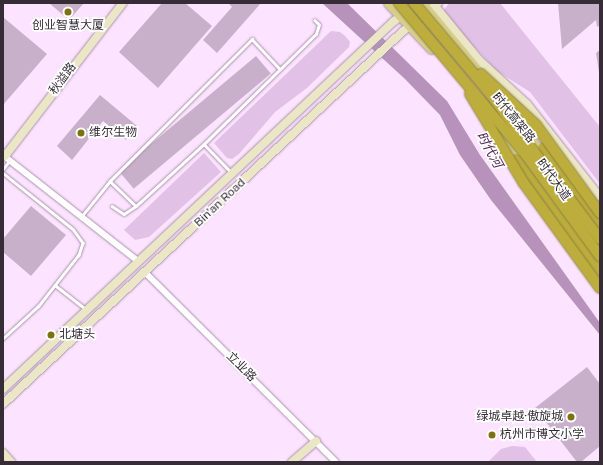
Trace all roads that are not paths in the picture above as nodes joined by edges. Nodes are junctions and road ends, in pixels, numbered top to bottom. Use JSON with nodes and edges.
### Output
{"nodes":[{"id":1,"x":123,"y":3,"type":"edge"},
{"id":2,"x":388,"y":3,"type":"edge"},
{"id":3,"x":399,"y":3,"type":"edge"},
{"id":4,"x":415,"y":3,"type":"edge"},
{"id":5,"x":422,"y":3,"type":"edge"},
{"id":6,"x":434,"y":6,"type":"edge"},
{"id":7,"x":401,"y":16,"type":"junction"},
{"id":8,"x":315,"y":21,"type":"dead end"},
{"id":9,"x":410,"y":25,"type":"junction"},
{"id":10,"x":453,"y":48,"type":"junction"},
{"id":11,"x":443,"y":54,"type":"junction"},
{"id":12,"x":486,"y":66,"type":"junction"},
{"id":13,"x":280,"y":69,"type":"junction"},
{"id":14,"x":503,"y":103,"type":"junction"},
{"id":15,"x":518,"y":122,"type":"junction"},
{"id":16,"x":502,"y":130,"type":"junction"},
{"id":17,"x":204,"y":144,"type":"junction"},
{"id":18,"x":543,"y":148,"type":"joint"},
{"id":19,"x":6,"y":157,"type":"edge"},
{"id":20,"x":516,"y":159,"type":"joint"},
{"id":21,"x":3,"y":169,"type":"edge"},
{"id":22,"x":3,"y":173,"type":"edge"},
{"id":23,"x":232,"y":174,"type":"junction"},
{"id":24,"x":110,"y":182,"type":"junction"},
{"id":25,"x":600,"y":197,"type":"edge"},
{"id":26,"x":112,"y":206,"type":"dead end"},
{"id":27,"x":136,"y":206,"type":"junction"},
{"id":28,"x":600,"y":213,"type":"edge"},
{"id":29,"x":80,"y":217,"type":"junction"},
{"id":30,"x":600,"y":224,"type":"edge"},
{"id":31,"x":600,"y":232,"type":"edge"},
{"id":32,"x":600,"y":240,"type":"edge"},
{"id":33,"x":600,"y":256,"type":"edge"},
{"id":34,"x":138,"y":261,"type":"junction"},
{"id":35,"x":600,"y":265,"type":"edge"},
{"id":36,"x":145,"y":272,"type":"junction"},
{"id":37,"x":600,"y":273,"type":"edge"},
{"id":38,"x":55,"y":285,"type":"junction"},
{"id":39,"x":600,"y":288,"type":"edge"},
{"id":40,"x":86,"y":310,"type":"junction"},
{"id":41,"x":3,"y":339,"type":"edge"},
{"id":42,"x":3,"y":389,"type":"edge"},
{"id":43,"x":3,"y":404,"type":"edge"},
{"id":44,"x":316,"y":441,"type":"junction"},
{"id":45,"x":3,"y":453,"type":"edge"},
{"id":46,"x":11,"y":462,"type":"edge"},
{"id":47,"x":292,"y":462,"type":"edge"},
{"id":48,"x":336,"y":462,"type":"edge"}],
"edges":[{"from":1,"to":19,"type":"main road","name":"秋溢路"},
{"from":2,"to":7,"type":"main road","name":"时代大道"},
{"from":3,"to":11,"type":"highway","name":"时代高架路","bridge":true},
{"from":4,"to":7,"type":"main road","name":"Bin'an Road"},
{"from":4,"to":10,"type":"highway","name":"时代高架路","bridge":true},
{"from":5,"to":6,"type":"main road","name":"时代大道"},
{"from":6,"to":9,"type":"main road","name":"Bin'an Road"},
{"from":6,"to":12,"type":"main road"},
{"from":6,"to":14,"type":"main road","name":"时代大道"},
{"from":7,"to":9,"type":"main road","name":"时代大道"},
{"from":7,"to":23,"type":"main road","name":"Bin'an Road"},
{"from":8,"to":13,"type":"lane"},
{"from":9,"to":16,"type":"main road","name":"时代大道"},
{"from":9,"to":36,"type":"main road","name":"Bin'an Road"},
{"from":10,"to":28,"type":"highway","bridge":true},
{"from":10,"to":32,"type":"highway","name":"时代高架路","bridge":true},
{"from":11,"to":33,"type":"highway","name":"时代高架路","bridge":true},
{"from":11,"to":39,"type":"highway","bridge":true},
{"from":12,"to":14,"type":"main road"},
{"from":12,"to":25,"type":"main road"},
{"from":13,"to":17,"type":"lane"},
{"from":13,"to":24,"type":"lane"},
{"from":14,"to":15,"type":"main road","name":"时代大道"},
{"from":15,"to":18,"type":"main road"},
{"from":15,"to":31,"type":"main road","name":"时代大道"},
{"from":16,"to":20,"type":"main road"},
{"from":16,"to":35,"type":"main road","name":"时代大道"},
{"from":17,"to":23,"type":"lane"},
{"from":17,"to":27,"type":"lane"},
{"from":18,"to":30,"type":"highway"},
{"from":19,"to":21,"type":"lane"},
{"from":19,"to":29,"type":"street"},
{"from":20,"to":37,"type":"highway"},
{"from":22,"to":38,"type":"lane"},
{"from":23,"to":34,"type":"main road","name":"Bin'an Road"},
{"from":24,"to":27,"type":"lane"},
{"from":24,"to":29,"type":"lane"},
{"from":26,"to":27,"type":"lane"},
{"from":29,"to":34,"type":"street"},
{"from":34,"to":40,"type":"main road","name":"Bin'an Road"},
{"from":36,"to":43,"type":"main road","name":"Bin'an Road"},
{"from":36,"to":44,"type":"street","name":"立业路"},
{"from":38,"to":40,"type":"lane"},
{"from":38,"to":41,"type":"lane"},
{"from":40,"to":42,"type":"main road","name":"Bin'an Road"},
{"from":44,"to":47,"type":"main road"},
{"from":44,"to":48,"type":"street","name":"立业路"},
{"from":45,"to":46,"type":"main road"}]}
